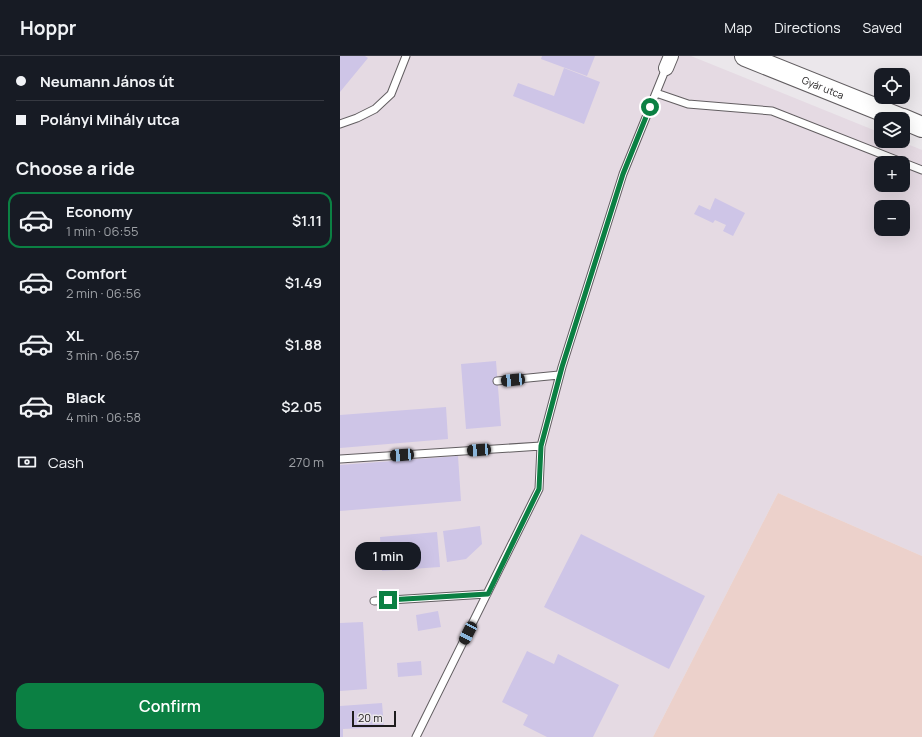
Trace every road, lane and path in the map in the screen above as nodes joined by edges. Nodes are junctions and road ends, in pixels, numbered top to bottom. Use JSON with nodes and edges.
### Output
{"nodes":[{"id":1,"x":406,"y":56,"type":"edge"},
{"id":2,"x":745,"y":56,"type":"edge"},
{"id":3,"x":669,"y":62,"type":"edge"},
{"id":4,"x":656,"y":93,"type":"junction"},
{"id":5,"x":885,"y":112,"type":"edge"},
{"id":6,"x":910,"y":122,"type":"edge"},
{"id":7,"x":340,"y":124,"type":"edge"},
{"id":8,"x":922,"y":127,"type":"edge"},
{"id":9,"x":922,"y":170,"type":"edge"},
{"id":10,"x":559,"y":374,"type":"junction"},
{"id":11,"x":497,"y":381,"type":"dead end"},
{"id":12,"x":541,"y":446,"type":"junction"},
{"id":13,"x":340,"y":459,"type":"edge"},
{"id":14,"x":488,"y":594,"type":"junction"},
{"id":15,"x":374,"y":601,"type":"dead end"},
{"id":16,"x":416,"y":737,"type":"edge"}],
"edges":[{"from":1,"to":7,"type":"lane"},
{"from":2,"to":5,"type":"main road","name":"Gyár utca"},
{"from":3,"to":4,"type":"lane"},
{"from":4,"to":9,"type":"lane"},
{"from":4,"to":10,"type":"lane"},
{"from":6,"to":8,"type":"main road","name":"Gyár utca"},
{"from":10,"to":11,"type":"lane"},
{"from":10,"to":12,"type":"lane"},
{"from":12,"to":13,"type":"lane"},
{"from":12,"to":14,"type":"lane"},
{"from":14,"to":15,"type":"lane"},
{"from":14,"to":16,"type":"lane"}]}
